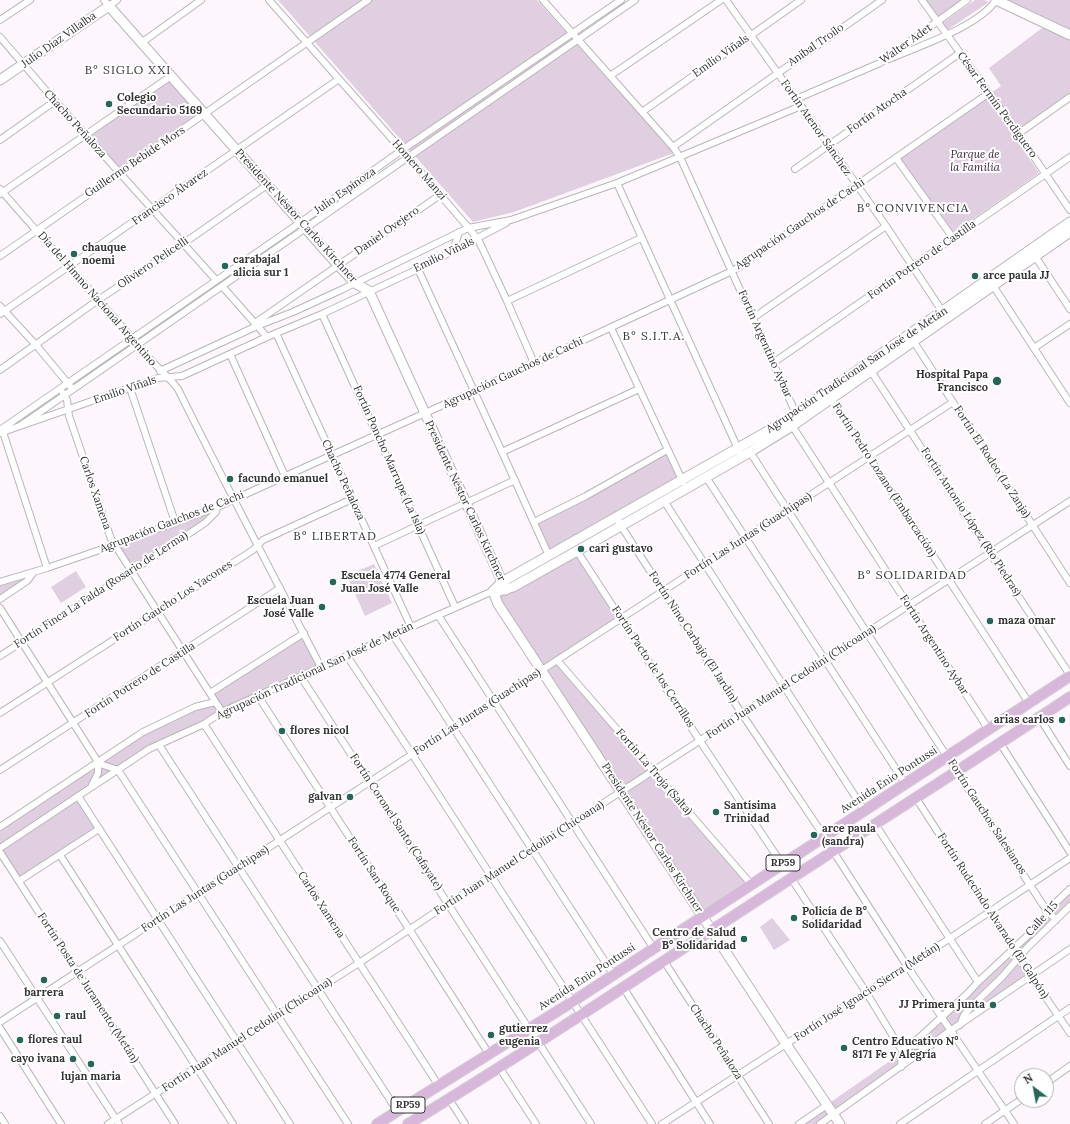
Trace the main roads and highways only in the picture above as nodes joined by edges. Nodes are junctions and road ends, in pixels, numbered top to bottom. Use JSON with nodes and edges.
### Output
{"nodes":[{"id":1,"x":1070,"y":675,"type":"edge"},
{"id":2,"x":1070,"y":697,"type":"edge"},
{"id":3,"x":377,"y":1124,"type":"edge"},
{"id":4,"x":408,"y":1124,"type":"edge"}],
"edges":[{"from":1,"to":3,"type":"main road","name":"Avenida Enio Pontussi","number":"RP59"},
{"from":2,"to":4,"type":"main road","number":"RP59"}]}
